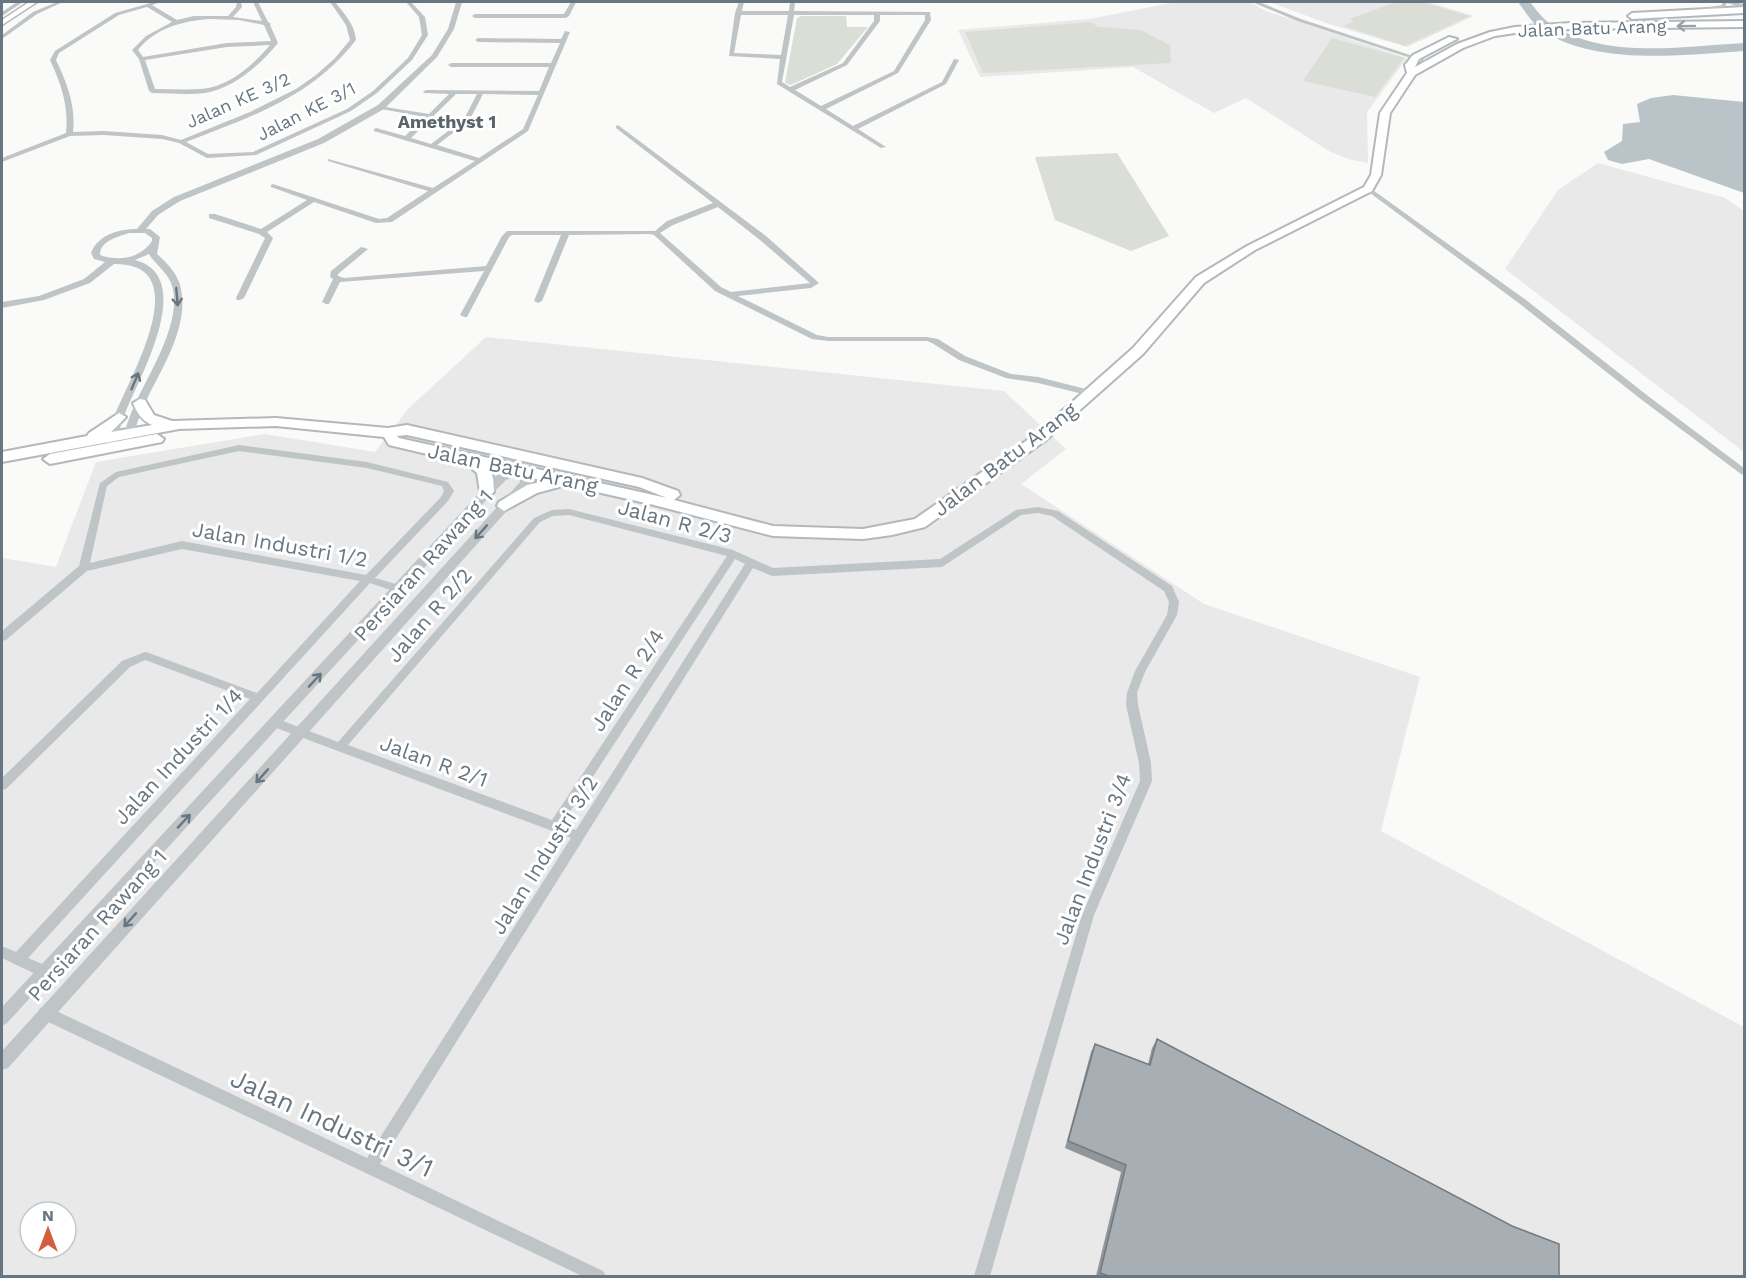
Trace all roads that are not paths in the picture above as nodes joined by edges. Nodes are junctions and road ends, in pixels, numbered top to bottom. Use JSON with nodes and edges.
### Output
{"nodes":[{"id":1,"x":20,"y":2,"type":"edge"},
{"id":2,"x":33,"y":2,"type":"edge"},
{"id":3,"x":60,"y":2,"type":"edge"},
{"id":4,"x":158,"y":2,"type":"edge"},
{"id":5,"x":239,"y":2,"type":"edge"},
{"id":6,"x":256,"y":2,"type":"edge"},
{"id":7,"x":333,"y":2,"type":"edge"},
{"id":8,"x":408,"y":2,"type":"edge"},
{"id":9,"x":459,"y":2,"type":"edge"},
{"id":10,"x":573,"y":2,"type":"edge"},
{"id":11,"x":741,"y":2,"type":"edge"},
{"id":12,"x":793,"y":2,"type":"edge"},
{"id":13,"x":915,"y":2,"type":"edge"},
{"id":14,"x":1255,"y":2,"type":"edge"},
{"id":15,"x":1727,"y":2,"type":"edge"},
{"id":16,"x":149,"y":6,"type":"junction"},
{"id":17,"x":1744,"y":8,"type":"edge"},
{"id":18,"x":921,"y":12,"type":"junction"},
{"id":19,"x":261,"y":13,"type":"junction"},
{"id":20,"x":738,"y":13,"type":"junction"},
{"id":21,"x":2,"y":14,"type":"edge"},
{"id":22,"x":791,"y":14,"type":"junction"},
{"id":23,"x":877,"y":14,"type":"junction"},
{"id":24,"x":1654,"y":15,"type":"junction"},
{"id":25,"x":475,"y":16,"type":"dead end"},
{"id":26,"x":566,"y":16,"type":"junction"},
{"id":27,"x":229,"y":18,"type":"junction"},
{"id":28,"x":245,"y":19,"type":"junction"},
{"id":29,"x":2,"y":22,"type":"edge"},
{"id":30,"x":176,"y":22,"type":"junction"},
{"id":31,"x":1567,"y":23,"type":"junction"},
{"id":32,"x":268,"y":24,"type":"junction"},
{"id":33,"x":1744,"y":24,"type":"edge"},
{"id":34,"x":1530,"y":26,"type":"junction"},
{"id":35,"x":2,"y":37,"type":"edge"},
{"id":36,"x":478,"y":40,"type":"dead end"},
{"id":37,"x":562,"y":40,"type":"junction"},
{"id":38,"x":275,"y":43,"type":"junction"},
{"id":39,"x":783,"y":57,"type":"junction"},
{"id":40,"x":1416,"y":57,"type":"junction"},
{"id":41,"x":142,"y":59,"type":"junction"},
{"id":42,"x":956,"y":60,"type":"dead end"},
{"id":43,"x":1431,"y":63,"type":"junction"},
{"id":44,"x":452,"y":65,"type":"dead end"},
{"id":45,"x":552,"y":65,"type":"junction"},
{"id":46,"x":1412,"y":73,"type":"junction"},
{"id":47,"x":790,"y":90,"type":"junction"},
{"id":48,"x":426,"y":92,"type":"dead end"},
{"id":49,"x":481,"y":92,"type":"junction"},
{"id":50,"x":454,"y":93,"type":"junction"},
{"id":51,"x":541,"y":93,"type":"junction"},
{"id":52,"x":383,"y":105,"type":"junction"},
{"id":53,"x":823,"y":108,"type":"junction"},
{"id":54,"x":432,"y":114,"type":"junction"},
{"id":55,"x":618,"y":127,"type":"dead end"},
{"id":56,"x":854,"y":128,"type":"junction"},
{"id":57,"x":376,"y":130,"type":"dead end"},
{"id":58,"x":69,"y":134,"type":"junction"},
{"id":59,"x":407,"y":138,"type":"junction"},
{"id":60,"x":181,"y":142,"type":"junction"},
{"id":61,"x":432,"y":146,"type":"junction"},
{"id":62,"x":883,"y":147,"type":"dead end"},
{"id":63,"x":2,"y":160,"type":"edge"},
{"id":64,"x":330,"y":160,"type":"dead end"},
{"id":65,"x":480,"y":160,"type":"junction"},
{"id":66,"x":273,"y":186,"type":"dead end"},
{"id":67,"x":1368,"y":189,"type":"junction"},
{"id":68,"x":435,"y":191,"type":"junction"},
{"id":69,"x":313,"y":199,"type":"junction"},
{"id":70,"x":718,"y":204,"type":"junction"},
{"id":71,"x":212,"y":216,"type":"dead end"},
{"id":72,"x":139,"y":231,"type":"junction"},
{"id":73,"x":262,"y":232,"type":"junction"},
{"id":74,"x":566,"y":232,"type":"junction"},
{"id":75,"x":656,"y":233,"type":"junction"},
{"id":76,"x":154,"y":246,"type":"junction"},
{"id":77,"x":363,"y":249,"type":"dead end"},
{"id":78,"x":117,"y":261,"type":"junction"},
{"id":79,"x":487,"y":268,"type":"junction"},
{"id":80,"x":338,"y":278,"type":"junction"},
{"id":81,"x":732,"y":294,"type":"junction"},
{"id":82,"x":240,"y":298,"type":"dead end"},
{"id":83,"x":538,"y":301,"type":"dead end"},
{"id":84,"x":326,"y":302,"type":"dead end"},
{"id":85,"x":2,"y":305,"type":"edge"},
{"id":86,"x":464,"y":315,"type":"dead end"},
{"id":87,"x":1091,"y":393,"type":"junction"},
{"id":88,"x":140,"y":402,"type":"junction"},
{"id":89,"x":119,"y":417,"type":"junction"},
{"id":90,"x":179,"y":424,"type":"junction"},
{"id":91,"x":207,"y":424,"type":"junction"},
{"id":92,"x":388,"y":433,"type":"junction"},
{"id":93,"x":88,"y":440,"type":"junction"},
{"id":94,"x":120,"y":440,"type":"junction"},
{"id":95,"x":510,"y":452,"type":"junction"},
{"id":96,"x":2,"y":457,"type":"edge"},
{"id":97,"x":468,"y":458,"type":"junction"},
{"id":98,"x":555,"y":462,"type":"junction"},
{"id":99,"x":2,"y":467,"type":"edge"},
{"id":100,"x":523,"y":469,"type":"junction"},
{"id":101,"x":1744,"y":472,"type":"edge"},
{"id":102,"x":570,"y":480,"type":"junction"},
{"id":103,"x":487,"y":492,"type":"junction"},
{"id":104,"x":504,"y":506,"type":"junction"},
{"id":105,"x":552,"y":513,"type":"joint"},
{"id":106,"x":728,"y":519,"type":"junction"},
{"id":107,"x":733,"y":554,"type":"junction"},
{"id":108,"x":752,"y":563,"type":"junction"},
{"id":109,"x":84,"y":568,"type":"junction"},
{"id":110,"x":368,"y":579,"type":"junction"},
{"id":111,"x":399,"y":589,"type":"junction"},
{"id":112,"x":2,"y":637,"type":"edge"},
{"id":113,"x":259,"y":698,"type":"junction"},
{"id":114,"x":275,"y":723,"type":"junction"},
{"id":115,"x":301,"y":733,"type":"junction"},
{"id":116,"x":340,"y":747,"type":"junction"},
{"id":117,"x":2,"y":785,"type":"edge"},
{"id":118,"x":554,"y":827,"type":"junction"},
{"id":119,"x":579,"y":836,"type":"junction"},
{"id":120,"x":2,"y":952,"type":"edge"},
{"id":121,"x":17,"y":960,"type":"junction"},
{"id":122,"x":44,"y":972,"type":"junction"},
{"id":123,"x":45,"y":1014,"type":"junction"},
{"id":124,"x":2,"y":1017,"type":"edge"},
{"id":125,"x":2,"y":1062,"type":"edge"},
{"id":126,"x":369,"y":1167,"type":"junction"},
{"id":127,"x":598,"y":1276,"type":"edge"},
{"id":128,"x":982,"y":1276,"type":"edge"}],
"edges":[{"from":1,"to":21,"type":"street"},
{"from":2,"to":29,"type":"main road"},
{"from":3,"to":35,"type":"street"},
{"from":4,"to":16,"type":"street"},
{"from":5,"to":27,"type":"street"},
{"from":6,"to":19,"type":"street"},
{"from":7,"to":60,"type":"street","name":"Jalan KE 3/2"},
{"from":8,"to":60,"type":"street","name":"Jalan KE 3/1"},
{"from":9,"to":52,"type":"street"},
{"from":10,"to":26,"type":"street"},
{"from":11,"to":20,"type":"street"},
{"from":12,"to":22,"type":"street"},
{"from":13,"to":18,"type":"street"},
{"from":14,"to":40,"type":"street"},
{"from":15,"to":17,"type":"street"},
{"from":15,"to":24,"type":"street"},
{"from":16,"to":30,"type":"street"},
{"from":16,"to":58,"type":"street"},
{"from":17,"to":24,"type":"main road","name":"Jalan Batu Arang"},
{"from":18,"to":23,"type":"street"},
{"from":18,"to":53,"type":"street"},
{"from":19,"to":28,"type":"street"},
{"from":19,"to":32,"type":"street"},
{"from":20,"to":22,"type":"street"},
{"from":20,"to":39,"type":"street"},
{"from":22,"to":23,"type":"street"},
{"from":22,"to":39,"type":"street"},
{"from":23,"to":47,"type":"street"},
{"from":24,"to":31,"type":"main road","name":"Jalan Batu Arang"},
{"from":25,"to":26,"type":"street"},
{"from":26,"to":37,"type":"street"},
{"from":27,"to":28,"type":"street"},
{"from":27,"to":30,"type":"street"},
{"from":28,"to":32,"type":"street"},
{"from":30,"to":41,"type":"street"},
{"from":33,"to":31,"type":"main road","name":"Jalan Batu Arang","one_way":true},
{"from":31,"to":34,"type":"main road","name":"Jalan Batu Arang"},
{"from":32,"to":38,"type":"street"},
{"from":34,"to":40,"type":"main road","name":"Jalan Batu Arang"},
{"from":34,"to":43,"type":"main road","name":"Jalan Batu Arang"},
{"from":36,"to":37,"type":"street"},
{"from":37,"to":45,"type":"street"},
{"from":38,"to":41,"type":"street"},
{"from":38,"to":41,"type":"street"},
{"from":39,"to":47,"type":"street"},
{"from":40,"to":43,"type":"street"},
{"from":40,"to":46,"type":"main road","name":"Jalan Batu Arang"},
{"from":42,"to":56,"type":"street"},
{"from":43,"to":46,"type":"main road","name":"Jalan Batu Arang"},
{"from":44,"to":45,"type":"street"},
{"from":45,"to":51,"type":"street"},
{"from":46,"to":67,"type":"main road","name":"Jalan Batu Arang"},
{"from":47,"to":53,"type":"street"},
{"from":48,"to":50,"type":"street"},
{"from":49,"to":50,"type":"street"},
{"from":49,"to":51,"type":"street"},
{"from":49,"to":61,"type":"street"},
{"from":50,"to":54,"type":"street"},
{"from":51,"to":65,"type":"street"},
{"from":52,"to":54,"type":"street"},
{"from":52,"to":72,"type":"street"},
{"from":53,"to":56,"type":"street"},
{"from":54,"to":59,"type":"street"},
{"from":55,"to":70,"type":"street"},
{"from":56,"to":62,"type":"street"},
{"from":57,"to":59,"type":"street"},
{"from":58,"to":60,"type":"street"},
{"from":58,"to":63,"type":"street"},
{"from":59,"to":61,"type":"street"},
{"from":61,"to":65,"type":"street"},
{"from":64,"to":68,"type":"street"},
{"from":65,"to":68,"type":"street"},
{"from":66,"to":69,"type":"street"},
{"from":67,"to":87,"type":"main road","name":"Jalan Batu Arang"},
{"from":67,"to":101,"type":"street"},
{"from":68,"to":69,"type":"street"},
{"from":69,"to":73,"type":"street"},
{"from":70,"to":75,"type":"street"},
{"from":70,"to":81,"type":"street"},
{"from":71,"to":73,"type":"street"},
{"from":72,"to":76,"type":"street"},
{"from":72,"to":78,"type":"street"},
{"from":73,"to":82,"type":"street"},
{"from":74,"to":75,"type":"street"},
{"from":74,"to":79,"type":"street"},
{"from":74,"to":83,"type":"street"},
{"from":75,"to":81,"type":"street"},
{"from":76,"to":78,"type":"street"},
{"from":76,"to":88,"type":"street","one_way":true},
{"from":77,"to":80,"type":"street"},
{"from":78,"to":85,"type":"street"},
{"from":89,"to":78,"type":"street","one_way":true},
{"from":79,"to":80,"type":"street"},
{"from":79,"to":86,"type":"street"},
{"from":80,"to":84,"type":"street"},
{"from":81,"to":87,"type":"street"},
{"from":87,"to":106,"type":"main road","name":"Jalan Batu Arang"},
{"from":88,"to":90,"type":"main road"},
{"from":88,"to":94,"type":"street"},
{"from":89,"to":93,"type":"main road"},
{"from":89,"to":94,"type":"street"},
{"from":90,"to":91,"type":"main road","name":"Jalan Batu Arang"},
{"from":90,"to":94,"type":"main road","name":"Jalan Batu Arang"},
{"from":91,"to":92,"type":"main road","name":"Jalan Batu Arang"},
{"from":91,"to":94,"type":"main road","name":"Jalan Batu Arang"},
{"from":92,"to":95,"type":"main road"},
{"from":92,"to":97,"type":"main road","name":"Jalan Batu Arang"},
{"from":93,"to":94,"type":"main road","name":"Jalan Batu Arang"},
{"from":93,"to":96,"type":"main road","name":"Jalan Batu Arang"},
{"from":94,"to":99,"type":"main road","name":"Jalan Batu Arang"},
{"from":95,"to":98,"type":"main road"},
{"from":95,"to":100,"type":"main road"},
{"from":97,"to":100,"type":"main road","name":"Jalan Batu Arang"},
{"from":97,"to":103,"type":"main road"},
{"from":98,"to":100,"type":"main road"},
{"from":98,"to":106,"type":"main road"},
{"from":100,"to":102,"type":"main road","name":"Jalan Batu Arang"},
{"from":100,"to":103,"type":"street","name":"Persiaran Rawang 1"},
{"from":100,"to":104,"type":"street","name":"Persiaran Rawang 1"},
{"from":102,"to":104,"type":"main road"},
{"from":102,"to":106,"type":"main road","name":"Jalan Batu Arang"},
{"from":103,"to":111,"type":"street","name":"Persiaran Rawang 1"},
{"from":104,"to":115,"type":"street","name":"Persiaran Rawang 1","one_way":true},
{"from":105,"to":107,"type":"street","name":"Jalan R 2/3"},
{"from":105,"to":116,"type":"street","name":"Jalan R 2/2"},
{"from":107,"to":108,"type":"street","name":"Jalan R 2/3"},
{"from":107,"to":118,"type":"street","name":"Jalan R 2/4"},
{"from":108,"to":119,"type":"street","name":"Jalan Industri 3/2"},
{"from":108,"to":128,"type":"street","name":"Jalan Industri 3/4"},
{"from":109,"to":110,"type":"street","name":"Jalan Industri 1/2"},
{"from":109,"to":110,"type":"street","name":"Jalan Industri 1/4"},
{"from":109,"to":112,"type":"street","name":"Jalan Industri 1/2"},
{"from":110,"to":111,"type":"street","name":"Jalan Industri 1/2"},
{"from":110,"to":113,"type":"street","name":"Jalan Industri 1/4"},
{"from":114,"to":111,"type":"street","name":"Persiaran Rawang 1","one_way":true},
{"from":113,"to":117,"type":"street"},
{"from":113,"to":121,"type":"street","name":"Jalan Industri 1/4"},
{"from":114,"to":115,"type":"street","name":"Jalan R 2/1"},
{"from":122,"to":114,"type":"street","name":"Persiaran Rawang 1","one_way":true},
{"from":115,"to":116,"type":"street","name":"Jalan R 2/1"},
{"from":115,"to":123,"type":"street","name":"Persiaran Rawang 1","one_way":true},
{"from":116,"to":118,"type":"street","name":"Jalan R 2/1"},
{"from":118,"to":119,"type":"street","name":"Jalan R 2/1"},
{"from":119,"to":126,"type":"street","name":"Jalan Industri 3/2"},
{"from":120,"to":121,"type":"street"},
{"from":121,"to":122,"type":"street"},
{"from":122,"to":124,"type":"street","name":"Persiaran Rawang 1"},
{"from":123,"to":125,"type":"street","name":"Persiaran Rawang 1"},
{"from":123,"to":126,"type":"street","name":"Jalan Industri 3/1"},
{"from":126,"to":127,"type":"street","name":"Jalan Industri 3/1"}]}
